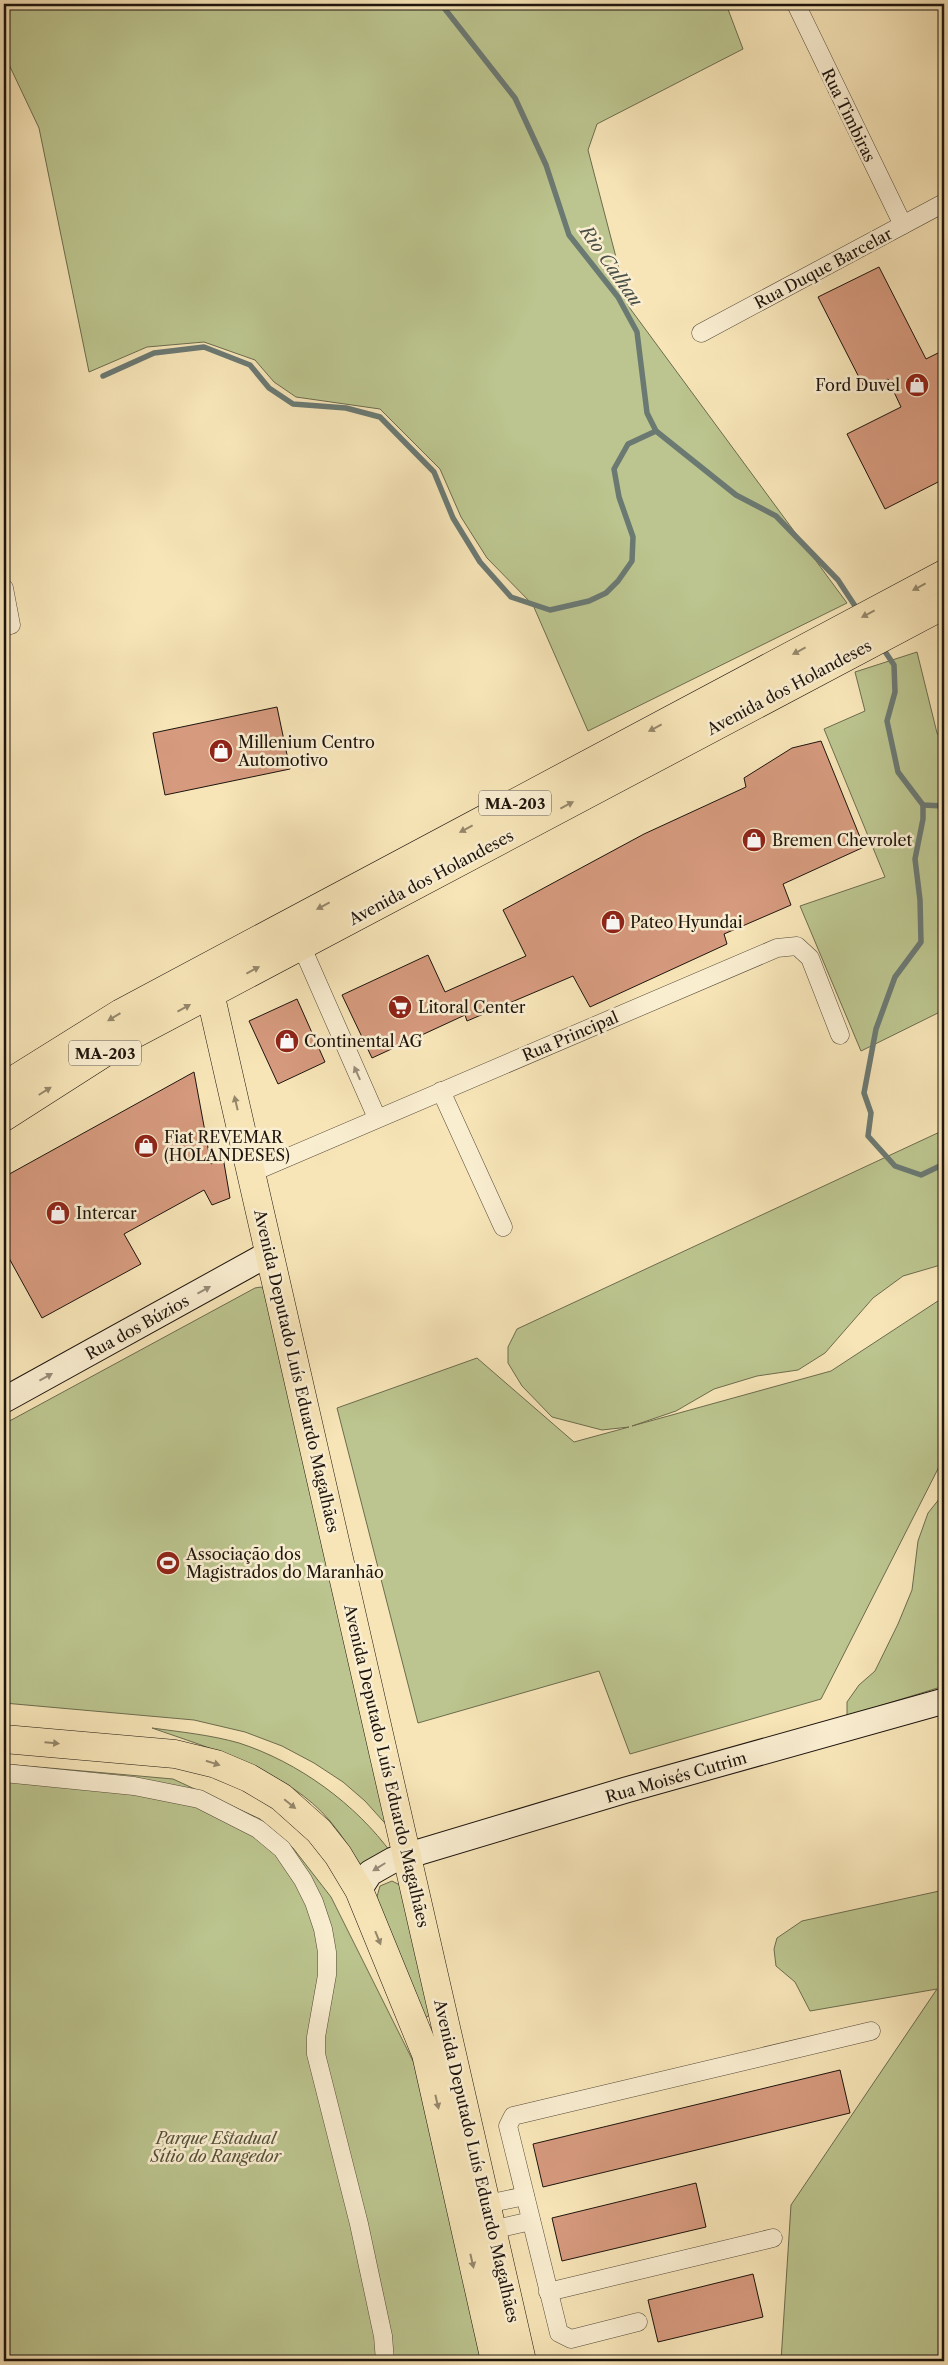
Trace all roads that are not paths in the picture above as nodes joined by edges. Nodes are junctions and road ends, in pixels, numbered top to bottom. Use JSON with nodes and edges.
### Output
{"nodes":[{"id":1,"x":796,"y":4,"type":"edge"},
{"id":2,"x":944,"y":204,"type":"edge"},
{"id":3,"x":903,"y":225,"type":"junction"},
{"id":4,"x":701,"y":333,"type":"dead end"},
{"id":5,"x":944,"y":574,"type":"edge"},
{"id":6,"x":4,"y":588,"type":"edge"},
{"id":7,"x":944,"y":605,"type":"edge"},
{"id":8,"x":10,"y":625,"type":"dead end"},
{"id":9,"x":301,"y":945,"type":"junction"},
{"id":10,"x":188,"y":978,"type":"junction"},
{"id":11,"x":210,"y":993,"type":"junction"},
{"id":12,"x":840,"y":1035,"type":"dead end"},
{"id":13,"x":8,"y":1079,"type":"edge"},
{"id":14,"x":441,"y":1091,"type":"junction"},
{"id":15,"x":4,"y":1117,"type":"edge"},
{"id":16,"x":377,"y":1118,"type":"junction"},
{"id":17,"x":251,"y":1174,"type":"junction"},
{"id":18,"x":503,"y":1227,"type":"dead end"},
{"id":19,"x":270,"y":1253,"type":"junction"},
{"id":20,"x":4,"y":1400,"type":"edge"},
{"id":21,"x":944,"y":1701,"type":"edge"},
{"id":22,"x":4,"y":1739,"type":"edge"},
{"id":23,"x":4,"y":1773,"type":"edge"},
{"id":24,"x":408,"y":1855,"type":"junction"},
{"id":25,"x":359,"y":1890,"type":"junction"},
{"id":26,"x":871,"y":2031,"type":"dead end"},
{"id":27,"x":525,"y":2196,"type":"junction"},
{"id":28,"x":490,"y":2217,"type":"junction"},
{"id":29,"x":531,"y":2221,"type":"junction"},
{"id":30,"x":773,"y":2238,"type":"dead end"},
{"id":31,"x":548,"y":2292,"type":"junction"},
{"id":32,"x":638,"y":2322,"type":"dead end"},
{"id":33,"x":385,"y":2361,"type":"edge"},
{"id":34,"x":495,"y":2361,"type":"edge"},
{"id":35,"x":522,"y":2361,"type":"edge"}],
"edges":[{"from":1,"to":3,"type":"street","name":"Rua Timbiras"},
{"from":2,"to":3,"type":"street","name":"Rua Duque Barcelar"},
{"from":3,"to":4,"type":"street","name":"Rua Duque Barcelar"},
{"from":5,"to":10,"type":"main road","name":"Avenida dos Holandeses","number":"MA-203","one_way":true},
{"from":6,"to":8,"type":"street"},
{"from":9,"to":7,"type":"main road","name":"Avenida dos Holandeses","number":"MA-203","one_way":true},
{"from":11,"to":9,"type":"main road","name":"Avenida dos Holandeses","number":"MA-203","one_way":true},
{"from":16,"to":9,"type":"street","one_way":true},
{"from":10,"to":11,"type":"main road"},
{"from":10,"to":13,"type":"main road","name":"Avenida dos Holandeses","number":"MA-203","one_way":true},
{"from":15,"to":11,"type":"main road","name":"Avenida dos Holandeses","number":"MA-203","one_way":true},
{"from":17,"to":11,"type":"main road","name":"Avenida Deputado Luís Eduardo Magalhães","one_way":true},
{"from":12,"to":14,"type":"street","name":"Rua Principal"},
{"from":14,"to":16,"type":"street","name":"Rua Principal"},
{"from":14,"to":18,"type":"street"},
{"from":16,"to":17,"type":"street","name":"Rua Principal"},
{"from":17,"to":19,"type":"main road","name":"Avenida Deputado Luís Eduardo Magalhães"},
{"from":20,"to":19,"type":"street","name":"Rua dos Búzios","one_way":true},
{"from":19,"to":24,"type":"main road","name":"Avenida Deputado Luís Eduardo Magalhães"},
{"from":21,"to":24,"type":"street","name":"Rua Moisés Cutrim"},
{"from":22,"to":25,"type":"main road","name":"Avenida Deputado Luís Eduardo Magalhães","one_way":true},
{"from":23,"to":33,"type":"street"},
{"from":24,"to":25,"type":"street","name":"Rua Moisés Cutrim","one_way":true},
{"from":24,"to":28,"type":"main road","name":"Avenida Deputado Luís Eduardo Magalhães"},
{"from":25,"to":34,"type":"main road","name":"Avenida Deputado Luís Eduardo Magalhães","one_way":true},
{"from":26,"to":27,"type":"street"},
{"from":27,"to":28,"type":"street"},
{"from":27,"to":29,"type":"street"},
{"from":28,"to":29,"type":"street"},
{"from":28,"to":35,"type":"main road","name":"Avenida Deputado Luís Eduardo Magalhães"},
{"from":29,"to":31,"type":"street"},
{"from":30,"to":31,"type":"street"},
{"from":31,"to":32,"type":"street"}]}
